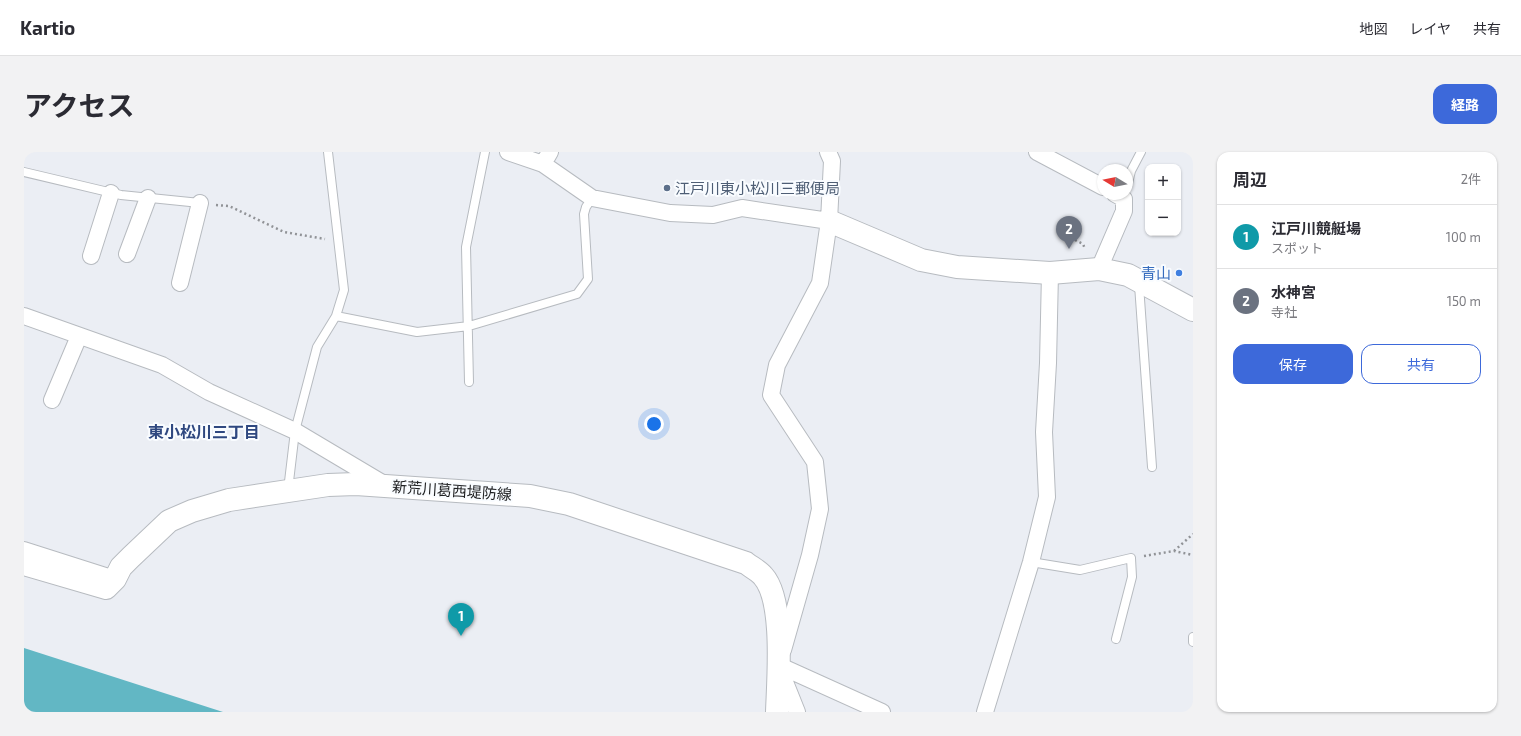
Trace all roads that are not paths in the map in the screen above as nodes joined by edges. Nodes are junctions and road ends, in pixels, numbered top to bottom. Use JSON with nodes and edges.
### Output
{"nodes":[{"id":1,"x":328,"y":152,"type":"edge"},
{"id":2,"x":485,"y":152,"type":"edge"},
{"id":3,"x":508,"y":152,"type":"edge"},
{"id":4,"x":828,"y":152,"type":"edge"},
{"id":5,"x":1036,"y":152,"type":"edge"},
{"id":6,"x":1141,"y":152,"type":"edge"},
{"id":7,"x":547,"y":158,"type":"edge"},
{"id":8,"x":1133,"y":167,"type":"edge"},
{"id":9,"x":24,"y":172,"type":"edge"},
{"id":10,"x":1097,"y":184,"type":"edge"},
{"id":11,"x":111,"y":193,"type":"junction"},
{"id":12,"x":148,"y":198,"type":"junction"},
{"id":13,"x":592,"y":198,"type":"junction"},
{"id":14,"x":1123,"y":200,"type":"edge"},
{"id":15,"x":200,"y":203,"type":"joint"},
{"id":16,"x":829,"y":221,"type":"junction"},
{"id":17,"x":127,"y":254,"type":"dead end"},
{"id":18,"x":91,"y":256,"type":"dead end"},
{"id":19,"x":1099,"y":269,"type":"junction"},
{"id":20,"x":1050,"y":273,"type":"junction"},
{"id":21,"x":1139,"y":281,"type":"junction"},
{"id":22,"x":180,"y":283,"type":"dead end"},
{"id":23,"x":1193,"y":310,"type":"edge"},
{"id":24,"x":24,"y":316,"type":"edge"},
{"id":25,"x":336,"y":316,"type":"junction"},
{"id":26,"x":469,"y":326,"type":"junction"},
{"id":27,"x":79,"y":336,"type":"junction"},
{"id":28,"x":469,"y":382,"type":"dead end"},
{"id":29,"x":52,"y":400,"type":"dead end"},
{"id":30,"x":295,"y":431,"type":"junction"},
{"id":31,"x":1152,"y":467,"type":"dead end"},
{"id":32,"x":385,"y":485,"type":"junction"},
{"id":33,"x":288,"y":491,"type":"junction"},
{"id":34,"x":24,"y":550,"type":"edge"},
{"id":35,"x":1031,"y":562,"type":"junction"},
{"id":36,"x":24,"y":564,"type":"edge"},
{"id":37,"x":115,"y":579,"type":"junction"},
{"id":38,"x":1193,"y":637,"type":"edge"},
{"id":39,"x":1116,"y":639,"type":"dead end"},
{"id":40,"x":1193,"y":642,"type":"edge"},
{"id":41,"x":778,"y":665,"type":"junction"},
{"id":42,"x":777,"y":712,"type":"edge"},
{"id":43,"x":797,"y":712,"type":"edge"},
{"id":44,"x":882,"y":712,"type":"edge"},
{"id":45,"x":986,"y":712,"type":"edge"}],
"edges":[{"from":1,"to":25,"type":"lane"},
{"from":2,"to":26,"type":"lane"},
{"from":3,"to":7,"type":"street"},
{"from":4,"to":16,"type":"street"},
{"from":5,"to":10,"type":"street"},
{"from":6,"to":8,"type":"lane"},
{"from":7,"to":13,"type":"street"},
{"from":9,"to":11,"type":"lane"},
{"from":11,"to":12,"type":"lane"},
{"from":11,"to":18,"type":"street"},
{"from":12,"to":15,"type":"lane"},
{"from":12,"to":17,"type":"street"},
{"from":13,"to":16,"type":"street"},
{"from":13,"to":26,"type":"lane"},
{"from":14,"to":19,"type":"street"},
{"from":15,"to":22,"type":"street"},
{"from":16,"to":20,"type":"main road"},
{"from":16,"to":41,"type":"street"},
{"from":19,"to":20,"type":"main road"},
{"from":19,"to":21,"type":"main road"},
{"from":20,"to":35,"type":"street"},
{"from":21,"to":23,"type":"main road"},
{"from":21,"to":31,"type":"lane"},
{"from":24,"to":27,"type":"street"},
{"from":25,"to":26,"type":"lane"},
{"from":25,"to":30,"type":"lane"},
{"from":26,"to":28,"type":"lane"},
{"from":27,"to":29,"type":"street"},
{"from":27,"to":30,"type":"street"},
{"from":30,"to":32,"type":"street"},
{"from":30,"to":33,"type":"lane"},
{"from":32,"to":33,"type":"main road","name":"新荒川葛西堤防線"},
{"from":32,"to":41,"type":"main road","name":"新荒川葛西堤防線"},
{"from":33,"to":37,"type":"main road","name":"新荒川葛西堤防線"},
{"from":34,"to":37,"type":"street"},
{"from":35,"to":39,"type":"lane"},
{"from":35,"to":45,"type":"street"},
{"from":36,"to":37,"type":"main road"},
{"from":38,"to":40,"type":"lane"},
{"from":41,"to":42,"type":"main road","name":"新荒川葛西堤防線"},
{"from":41,"to":43,"type":"street"},
{"from":41,"to":44,"type":"street"}]}
